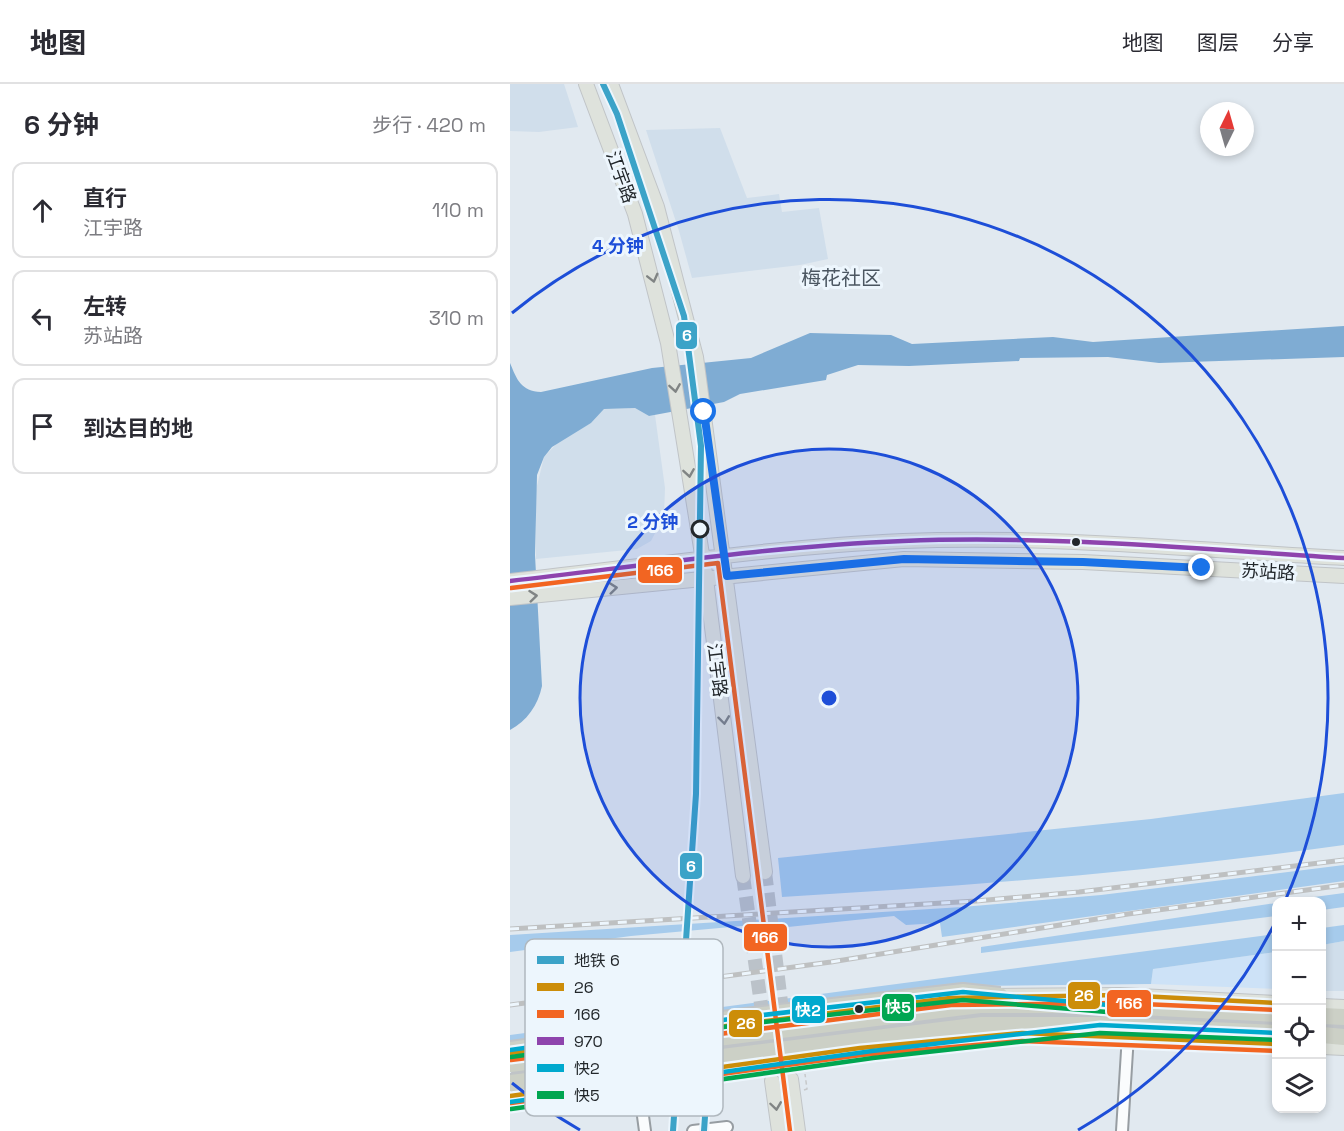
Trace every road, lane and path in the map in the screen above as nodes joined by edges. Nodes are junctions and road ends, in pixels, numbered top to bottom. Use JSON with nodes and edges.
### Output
{"nodes":[{"id":1,"x":586,"y":84,"type":"edge"},
{"id":2,"x":611,"y":84,"type":"edge"},
{"id":3,"x":724,"y":555,"type":"junction"},
{"id":4,"x":1344,"y":558,"type":"edge"},
{"id":5,"x":702,"y":559,"type":"junction"},
{"id":6,"x":727,"y":576,"type":"junction"},
{"id":7,"x":1344,"y":576,"type":"edge"},
{"id":8,"x":706,"y":579,"type":"junction"},
{"id":9,"x":510,"y":580,"type":"edge"},
{"id":10,"x":510,"y":598,"type":"edge"},
{"id":11,"x":765,"y":872,"type":"tunnel mouth"},
{"id":12,"x":743,"y":876,"type":"tunnel mouth"},
{"id":13,"x":1130,"y":995,"type":"junction"},
{"id":14,"x":1272,"y":1003,"type":"edge"},
{"id":15,"x":1102,"y":1005,"type":"junction"},
{"id":16,"x":1326,"y":1006,"type":"edge"},
{"id":17,"x":1344,"y":1007,"type":"edge"},
{"id":18,"x":1272,"y":1014,"type":"edge"},
{"id":19,"x":1326,"y":1016,"type":"edge"},
{"id":20,"x":1344,"y":1017,"type":"edge"},
{"id":21,"x":723,"y":1020,"type":"edge"},
{"id":22,"x":1100,"y":1024,"type":"junction"},
{"id":23,"x":723,"y":1026,"type":"edge"},
{"id":24,"x":1272,"y":1033,"type":"edge"},
{"id":25,"x":1326,"y":1035,"type":"edge"},
{"id":26,"x":723,"y":1036,"type":"edge"},
{"id":27,"x":1128,"y":1037,"type":"junction"},
{"id":28,"x":1344,"y":1037,"type":"edge"},
{"id":29,"x":1272,"y":1044,"type":"edge"},
{"id":30,"x":1326,"y":1047,"type":"edge"},
{"id":31,"x":1344,"y":1048,"type":"edge"},
{"id":32,"x":525,"y":1049,"type":"edge"},
{"id":33,"x":525,"y":1050,"type":"edge"},
{"id":34,"x":510,"y":1052,"type":"edge"},
{"id":35,"x":723,"y":1056,"type":"edge"},
{"id":36,"x":525,"y":1062,"type":"edge"},
{"id":37,"x":510,"y":1064,"type":"edge"},
{"id":38,"x":723,"y":1067,"type":"edge"},
{"id":39,"x":723,"y":1072,"type":"edge"},
{"id":40,"x":805,"y":1072,"type":"dead end"},
{"id":41,"x":791,"y":1079,"type":"dead end"},
{"id":42,"x":525,"y":1081,"type":"edge"},
{"id":43,"x":772,"y":1081,"type":"dead end"},
{"id":44,"x":510,"y":1083,"type":"edge"},
{"id":45,"x":807,"y":1089,"type":"dead end"},
{"id":46,"x":525,"y":1094,"type":"edge"},
{"id":47,"x":510,"y":1096,"type":"edge"},
{"id":48,"x":525,"y":1100,"type":"edge"},
{"id":49,"x":510,"y":1102,"type":"edge"},
{"id":50,"x":643,"y":1116,"type":"edge"},
{"id":51,"x":727,"y":1127,"type":"dead end"},
{"id":52,"x":645,"y":1131,"type":"edge"},
{"id":53,"x":693,"y":1131,"type":"edge"},
{"id":54,"x":779,"y":1131,"type":"edge"},
{"id":55,"x":798,"y":1131,"type":"edge"},
{"id":56,"x":1122,"y":1131,"type":"edge"}],
"edges":[{"from":1,"to":5,"type":"main road","name":"江宇路","one_way":true},
{"from":2,"to":3,"type":"main road","name":"江宇路"},
{"from":3,"to":4,"type":"main road","name":"苏站路"},
{"from":3,"to":5,"type":"main road","name":"苏站路"},
{"from":3,"to":6,"type":"main road","name":"江宇路"},
{"from":5,"to":8,"type":"main road","name":"江宇路"},
{"from":5,"to":9,"type":"main road","name":"苏站路"},
{"from":6,"to":7,"type":"main road","name":"苏站路"},
{"from":6,"to":8,"type":"main road","name":"苏站路"},
{"from":6,"to":11,"type":"main road","name":"江宇路"},
{"from":10,"to":8,"type":"main road","name":"苏站路","one_way":true},
{"from":8,"to":12,"type":"main road","name":"江宇路","one_way":true},
{"from":13,"to":14,"type":"main road"},
{"from":13,"to":23,"type":"main road"},
{"from":13,"to":27,"type":"street"},
{"from":15,"to":18,"type":"highway","bridge":true},
{"from":15,"to":21,"type":"highway","bridge":true},
{"from":15,"to":26,"type":"highway","bridge":true},
{"from":16,"to":17,"type":"main road"},
{"from":19,"to":20,"type":"highway"},
{"from":22,"to":24,"type":"highway","bridge":true},
{"from":22,"to":35,"type":"highway","bridge":true},
{"from":22,"to":39,"type":"highway","bridge":true},
{"from":25,"to":28,"type":"highway"},
{"from":27,"to":29,"type":"main road"},
{"from":27,"to":38,"type":"main road"},
{"from":27,"to":56,"type":"street"},
{"from":30,"to":31,"type":"main road"},
{"from":32,"to":34,"type":"highway","bridge":true},
{"from":33,"to":34,"type":"main road"},
{"from":36,"to":37,"type":"highway","bridge":true},
{"from":40,"to":45,"type":"path"},
{"from":41,"to":55,"type":"main road"},
{"from":42,"to":44,"type":"highway","bridge":true},
{"from":43,"to":54,"type":"main road","one_way":true},
{"from":46,"to":47,"type":"main road"},
{"from":48,"to":49,"type":"highway","bridge":true},
{"from":50,"to":52,"type":"street"},
{"from":51,"to":53,"type":"street"}]}
